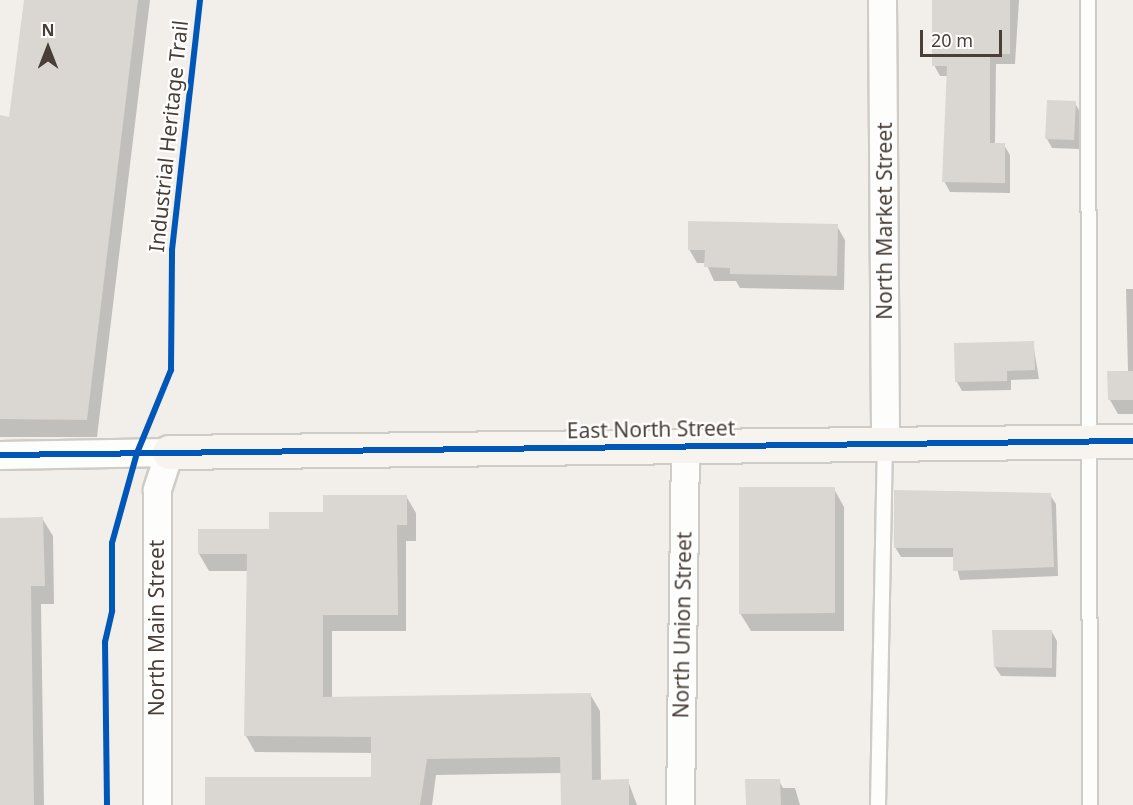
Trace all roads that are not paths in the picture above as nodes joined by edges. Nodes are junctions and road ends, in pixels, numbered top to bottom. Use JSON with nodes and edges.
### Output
{"nodes":[{"id":1,"x":882,"y":0,"type":"edge"},
{"id":2,"x":1088,"y":0,"type":"edge"},
{"id":3,"x":1133,"y":441,"type":"edge"},
{"id":4,"x":885,"y":442,"type":"junction"},
{"id":5,"x":1092,"y":442,"type":"junction"},
{"id":6,"x":685,"y":446,"type":"junction"},
{"id":7,"x":169,"y":452,"type":"junction"},
{"id":8,"x":0,"y":455,"type":"edge"},
{"id":9,"x":157,"y":805,"type":"edge"},
{"id":10,"x":680,"y":805,"type":"edge"},
{"id":11,"x":878,"y":805,"type":"edge"},
{"id":12,"x":1090,"y":805,"type":"edge"}],
"edges":[{"from":1,"to":4,"type":"street","name":"North Market Street"},
{"from":2,"to":5,"type":"lane"},
{"from":3,"to":5,"type":"street","name":"East North Street"},
{"from":4,"to":5,"type":"street","name":"East North Street"},
{"from":4,"to":6,"type":"street","name":"East North Street"},
{"from":4,"to":11,"type":"lane"},
{"from":5,"to":12,"type":"lane"},
{"from":6,"to":7,"type":"street","name":"East North Street"},
{"from":6,"to":10,"type":"street","name":"North Union Street"},
{"from":7,"to":8,"type":"street"},
{"from":7,"to":9,"type":"street","name":"North Main Street"}]}
